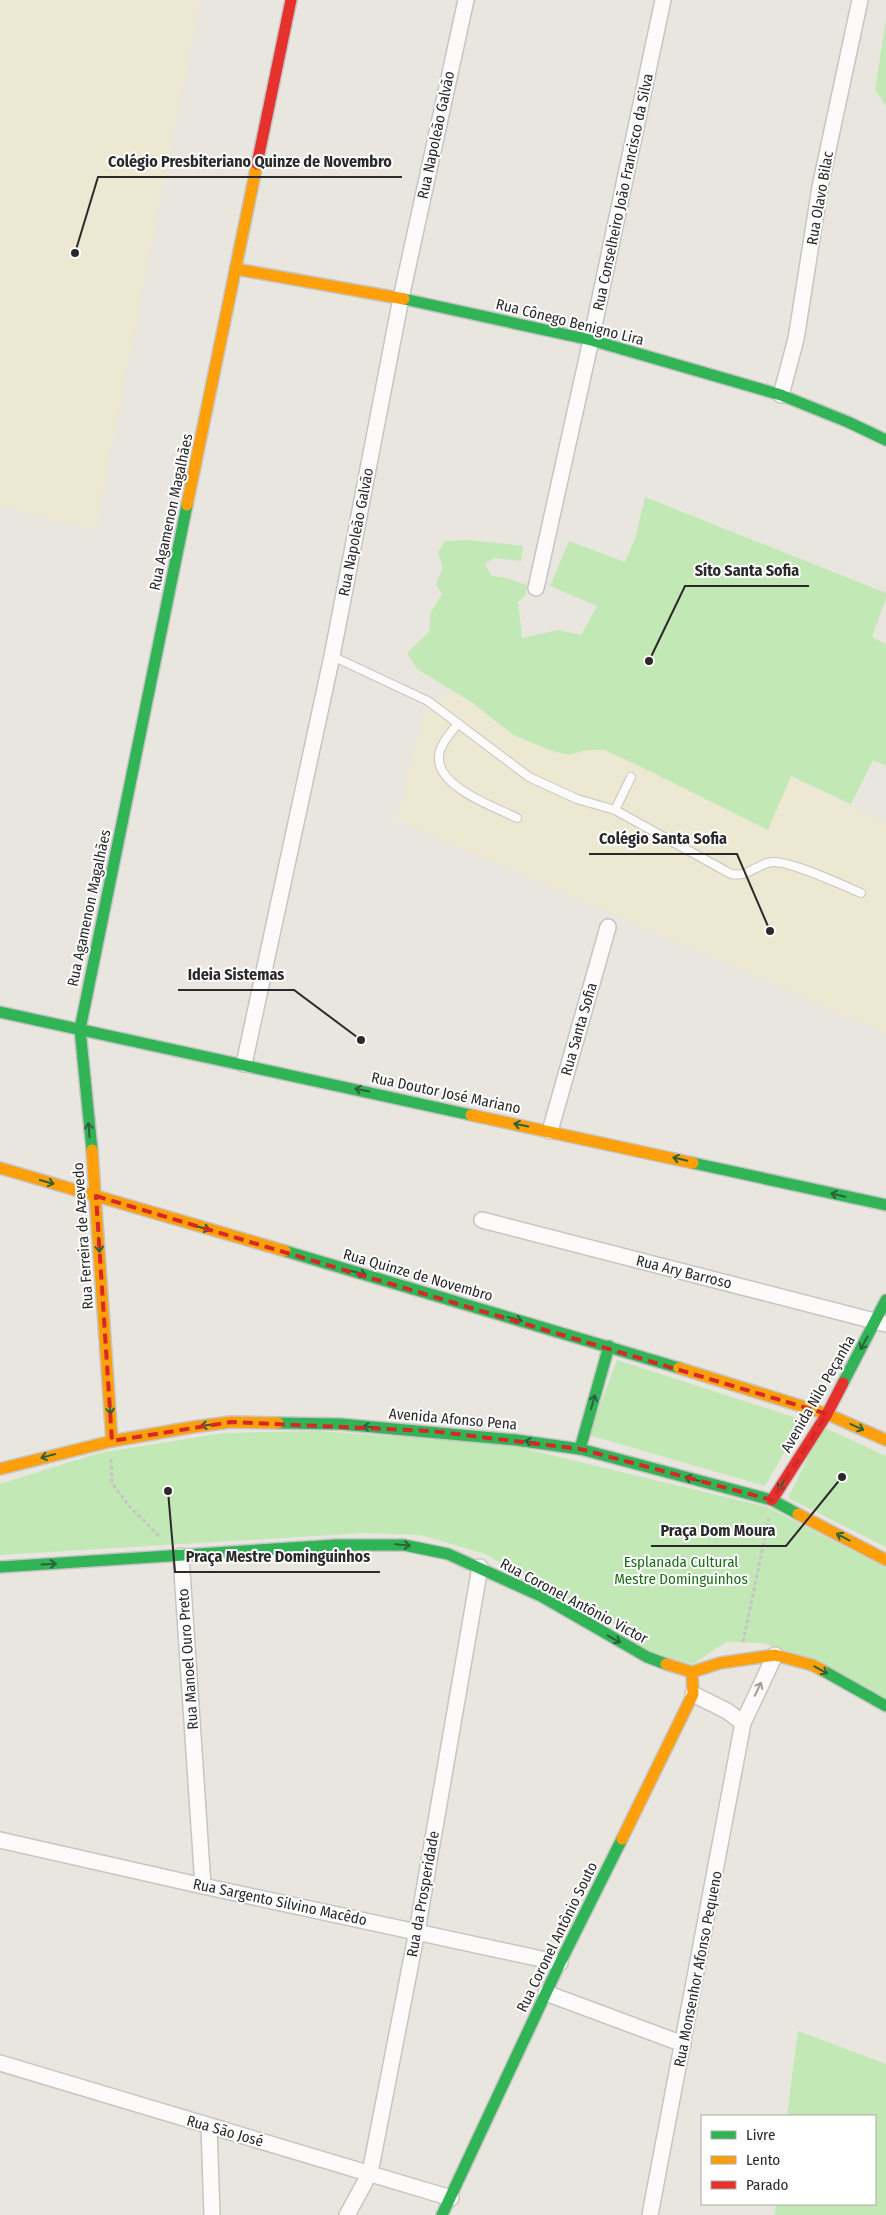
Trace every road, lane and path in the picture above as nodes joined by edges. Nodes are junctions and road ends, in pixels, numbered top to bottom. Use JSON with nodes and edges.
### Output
{"nodes":[{"id":1,"x":291,"y":0,"type":"edge"},
{"id":2,"x":466,"y":0,"type":"edge"},
{"id":3,"x":663,"y":0,"type":"edge"},
{"id":4,"x":860,"y":0,"type":"edge"},
{"id":5,"x":236,"y":269,"type":"junction"},
{"id":6,"x":401,"y":298,"type":"junction"},
{"id":7,"x":592,"y":340,"type":"junction"},
{"id":8,"x":781,"y":395,"type":"junction"},
{"id":9,"x":886,"y":440,"type":"edge"},
{"id":10,"x":536,"y":588,"type":"dead end"},
{"id":11,"x":332,"y":656,"type":"junction"},
{"id":12,"x":458,"y":723,"type":"junction"},
{"id":13,"x":631,"y":777,"type":"dead end"},
{"id":14,"x":615,"y":810,"type":"junction"},
{"id":15,"x":517,"y":818,"type":"dead end"},
{"id":16,"x":860,"y":893,"type":"dead end"},
{"id":17,"x":608,"y":927,"type":"dead end"},
{"id":18,"x":0,"y":1012,"type":"edge"},
{"id":19,"x":80,"y":1029,"type":"junction"},
{"id":20,"x":244,"y":1064,"type":"junction"},
{"id":21,"x":550,"y":1131,"type":"junction"},
{"id":22,"x":0,"y":1168,"type":"edge"},
{"id":23,"x":96,"y":1196,"type":"junction"},
{"id":24,"x":886,"y":1205,"type":"edge"},
{"id":25,"x":482,"y":1220,"type":"dead end"},
{"id":26,"x":886,"y":1300,"type":"edge"},
{"id":27,"x":881,"y":1323,"type":"edge"},
{"id":28,"x":609,"y":1346,"type":"junction"},
{"id":29,"x":827,"y":1414,"type":"junction"},
{"id":30,"x":886,"y":1440,"type":"edge"},
{"id":31,"x":112,"y":1441,"type":"junction"},
{"id":32,"x":580,"y":1449,"type":"junction"},
{"id":33,"x":112,"y":1460,"type":"dead end"},
{"id":34,"x":0,"y":1469,"type":"edge"},
{"id":35,"x":771,"y":1505,"type":"junction"},
{"id":36,"x":161,"y":1538,"type":"dead end"},
{"id":37,"x":181,"y":1556,"type":"junction"},
{"id":38,"x":886,"y":1560,"type":"edge"},
{"id":39,"x":0,"y":1567,"type":"edge"},
{"id":40,"x":480,"y":1567,"type":"junction"},
{"id":41,"x":775,"y":1655,"type":"junction"},
{"id":42,"x":740,"y":1660,"type":"junction"},
{"id":43,"x":692,"y":1672,"type":"junction"},
{"id":44,"x":693,"y":1694,"type":"junction"},
{"id":45,"x":886,"y":1706,"type":"edge"},
{"id":46,"x":744,"y":1723,"type":"junction"},
{"id":47,"x":0,"y":1840,"type":"edge"},
{"id":48,"x":203,"y":1886,"type":"junction"},
{"id":49,"x":417,"y":1931,"type":"junction"},
{"id":50,"x":560,"y":1963,"type":"junction"},
{"id":51,"x":546,"y":1993,"type":"junction"},
{"id":52,"x":683,"y":2044,"type":"junction"},
{"id":53,"x":0,"y":2063,"type":"edge"},
{"id":54,"x":209,"y":2126,"type":"junction"},
{"id":55,"x":370,"y":2172,"type":"junction"},
{"id":56,"x":450,"y":2198,"type":"junction"},
{"id":57,"x":212,"y":2215,"type":"edge"},
{"id":58,"x":347,"y":2215,"type":"edge"},
{"id":59,"x":442,"y":2215,"type":"edge"},
{"id":60,"x":650,"y":2215,"type":"edge"}],
"edges":[{"from":1,"to":5,"type":"main road","name":"Rua Agamenon Magalhães"},
{"from":2,"to":6,"type":"street","name":"Rua Napoleão Galvão"},
{"from":3,"to":7,"type":"street","name":"Rua Conselheiro João Francisco da Silva"},
{"from":4,"to":8,"type":"street","name":"Rua Olavo Bilac"},
{"from":5,"to":6,"type":"main road","name":"Rua Cônego Benigno Lira"},
{"from":5,"to":19,"type":"main road","name":"Rua Agamenon Magalhães"},
{"from":6,"to":7,"type":"main road","name":"Rua Cônego Benigno Lira"},
{"from":6,"to":11,"type":"street","name":"Rua Napoleão Galvão"},
{"from":7,"to":8,"type":"main road","name":"Rua Cônego Benigno Lira"},
{"from":7,"to":10,"type":"street","name":"Rua Conselheiro João Francisco da Silva"},
{"from":8,"to":9,"type":"main road","name":"Rua Cônego Benigno Lira"},
{"from":11,"to":12,"type":"lane"},
{"from":11,"to":20,"type":"street","name":"Rua Napoleão Galvão"},
{"from":12,"to":14,"type":"lane"},
{"from":12,"to":15,"type":"lane"},
{"from":13,"to":14,"type":"lane"},
{"from":14,"to":16,"type":"lane"},
{"from":17,"to":21,"type":"street","name":"Rua Santa Sofia"},
{"from":18,"to":19,"type":"main road","name":"Rua Doutor José Mariano"},
{"from":19,"to":20,"type":"main road","name":"Rua Doutor José Mariano"},
{"from":23,"to":19,"type":"main road","name":"Rua Ferreira de Azevedo","one_way":true},
{"from":21,"to":20,"type":"main road","name":"Rua Doutor José Mariano","one_way":true},
{"from":24,"to":21,"type":"main road","name":"Rua Doutor José Mariano","one_way":true},
{"from":22,"to":23,"type":"main road","name":"Rua Quinze de Novembro","one_way":true},
{"from":23,"to":28,"type":"main road","name":"Rua Quinze de Novembro","one_way":true},
{"from":23,"to":31,"type":"main road","name":"Rua Ferreira de Azevedo","one_way":true},
{"from":25,"to":27,"type":"street","name":"Rua Ary Barroso"},
{"from":26,"to":27,"type":"main road","name":"Avenida Nilo Peçanha"},
{"from":27,"to":29,"type":"main road","name":"Avenida Nilo Peçanha","one_way":true},
{"from":28,"to":29,"type":"main road","name":"Rua Quinze de Novembro"},
{"from":32,"to":28,"type":"main road","one_way":true},
{"from":29,"to":30,"type":"main road","name":"Rua Quinze de Novembro","one_way":true},
{"from":29,"to":35,"type":"main road","name":"Avenida Nilo Peçanha","one_way":true},
{"from":32,"to":31,"type":"main road","name":"Avenida Afonso Pena","one_way":true},
{"from":31,"to":34,"type":"main road","name":"Avenida Afonso Pena","one_way":true},
{"from":35,"to":32,"type":"main road","name":"Avenida Afonso Pena","one_way":true},
{"from":33,"to":36,"type":"path"},
{"from":38,"to":35,"type":"main road","name":"Avenida Afonso Pena","one_way":true},
{"from":35,"to":42,"type":"path"},
{"from":39,"to":37,"type":"main road","name":"Rua Coronel Antônio Victor","one_way":true},
{"from":37,"to":40,"type":"main road","name":"Rua Coronel Antônio Victor","one_way":true},
{"from":37,"to":48,"type":"street","name":"Rua Manoel Ouro Preto"},
{"from":40,"to":43,"type":"main road","name":"Rua Coronel Antônio Victor","one_way":true},
{"from":40,"to":49,"type":"street","name":"Rua da Prosperidade"},
{"from":41,"to":42,"type":"main road"},
{"from":41,"to":45,"type":"main road","one_way":true},
{"from":46,"to":41,"type":"street","name":"Rua Monsenhor Afonso Pequeno","one_way":true},
{"from":42,"to":43,"type":"main road"},
{"from":43,"to":44,"type":"main road","name":"Rua Coronel Antônio Souto"},
{"from":44,"to":46,"type":"street"},
{"from":44,"to":50,"type":"main road","name":"Rua Coronel Antônio Souto"},
{"from":46,"to":52,"type":"street","name":"Rua Monsenhor Afonso Pequeno"},
{"from":47,"to":48,"type":"street","name":"Rua Sargento Silvino Macêdo"},
{"from":48,"to":49,"type":"street","name":"Rua Sargento Silvino Macêdo"},
{"from":49,"to":50,"type":"street","name":"Rua Sargento Silvino Macêdo"},
{"from":49,"to":55,"type":"street","name":"Rua da Prosperidade"},
{"from":50,"to":51,"type":"main road","name":"Rua Coronel Antônio Souto"},
{"from":51,"to":52,"type":"street"},
{"from":51,"to":56,"type":"main road","name":"Rua Coronel Antônio Souto"},
{"from":52,"to":60,"type":"street","name":"Rua Monsenhor Afonso Pequeno"},
{"from":53,"to":54,"type":"street","name":"Rua São José"},
{"from":54,"to":55,"type":"street","name":"Rua São José"},
{"from":54,"to":57,"type":"street"},
{"from":55,"to":56,"type":"street","name":"Rua São José"},
{"from":55,"to":58,"type":"street","name":"Rua da Prosperidade"},
{"from":56,"to":59,"type":"main road","name":"Rua Coronel Antônio Souto"}]}
